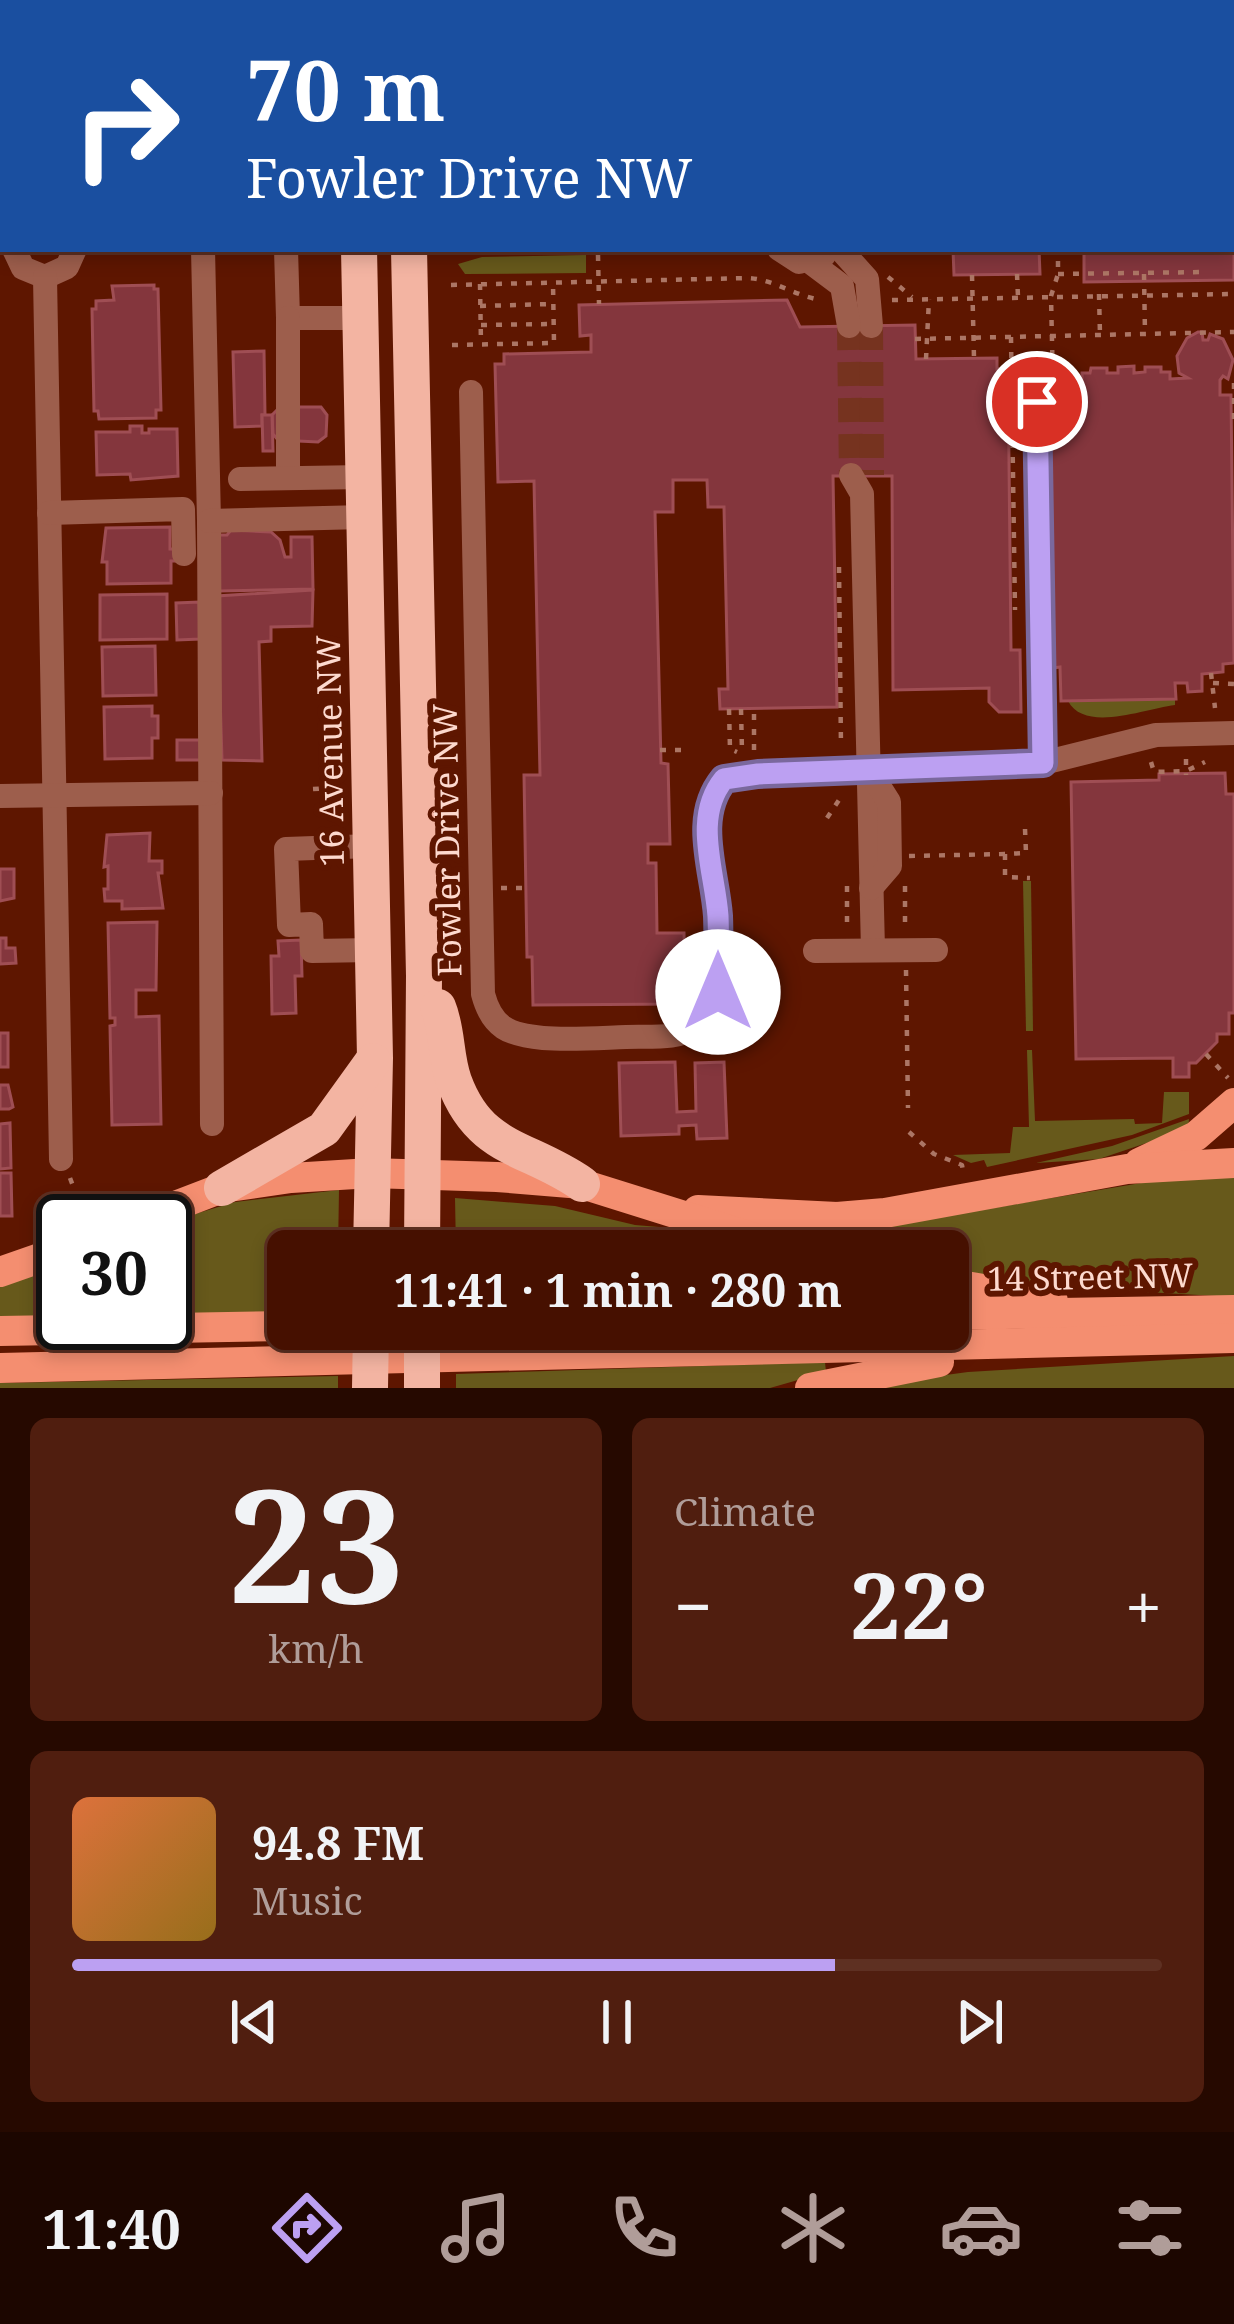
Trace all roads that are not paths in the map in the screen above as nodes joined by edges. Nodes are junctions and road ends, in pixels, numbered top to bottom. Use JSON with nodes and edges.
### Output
{"nodes":[{"id":1,"x":15,"y":252,"type":"edge"},
{"id":2,"x":74,"y":252,"type":"edge"},
{"id":3,"x":203,"y":252,"type":"edge"},
{"id":4,"x":286,"y":252,"type":"edge"},
{"id":5,"x":358,"y":252,"type":"edge"},
{"id":6,"x":409,"y":252,"type":"edge"},
{"id":7,"x":782,"y":252,"type":"edge"},
{"id":8,"x":826,"y":253,"type":"edge"},
{"id":9,"x":45,"y":277,"type":"junction"},
{"id":10,"x":360,"y":318,"type":"junction"},
{"id":11,"x":860,"y":326,"type":"tunnel mouth"},
{"id":12,"x":288,"y":331,"type":"junction"},
{"id":13,"x":471,"y":392,"type":"dead end"},
{"id":14,"x":1048,"y":397,"type":"road end"},
{"id":15,"x":364,"y":476,"type":"junction"},
{"id":16,"x":296,"y":478,"type":"junction"},
{"id":17,"x":240,"y":479,"type":"dead end"},
{"id":18,"x":862,"y":482,"type":"tunnel mouth"},
{"id":19,"x":49,"y":513,"type":"junction"},
{"id":20,"x":364,"y":517,"type":"junction"},
{"id":21,"x":209,"y":521,"type":"junction"},
{"id":22,"x":184,"y":554,"type":"dead end"},
{"id":23,"x":1234,"y":733,"type":"edge"},
{"id":24,"x":1043,"y":763,"type":"junction"},
{"id":25,"x":869,"y":770,"type":"junction"},
{"id":26,"x":211,"y":794,"type":"junction"},
{"id":27,"x":55,"y":795,"type":"junction"},
{"id":28,"x":0,"y":796,"type":"edge"},
{"id":29,"x":371,"y":846,"type":"junction"},
{"id":30,"x":373,"y":950,"type":"junction"},
{"id":31,"x":873,"y":950,"type":"junction"},
{"id":32,"x":936,"y":950,"type":"dead end"},
{"id":33,"x":815,"y":951,"type":"dead end"},
{"id":34,"x":424,"y":976,"type":"junction"},
{"id":35,"x":375,"y":1058,"type":"junction"},
{"id":36,"x":1231,"y":1090,"type":"edge"},
{"id":37,"x":212,"y":1124,"type":"dead end"},
{"id":38,"x":61,"y":1159,"type":"road end"},
{"id":39,"x":1234,"y":1163,"type":"edge"},
{"id":40,"x":1126,"y":1168,"type":"junction"},
{"id":41,"x":371,"y":1173,"type":"junction"},
{"id":42,"x":423,"y":1174,"type":"junction"},
{"id":43,"x":582,"y":1184,"type":"junction"},
{"id":44,"x":222,"y":1188,"type":"junction"},
{"id":45,"x":192,"y":1200,"type":"edge"},
{"id":46,"x":668,"y":1208,"type":"junction"},
{"id":47,"x":371,"y":1230,"type":"edge"},
{"id":48,"x":422,"y":1230,"type":"edge"},
{"id":49,"x":724,"y":1230,"type":"edge"},
{"id":50,"x":36,"y":1259,"type":"edge"},
{"id":51,"x":0,"y":1272,"type":"edge"},
{"id":52,"x":969,"y":1286,"type":"edge"},
{"id":53,"x":1234,"y":1310,"type":"edge"},
{"id":54,"x":1087,"y":1313,"type":"junction"},
{"id":55,"x":969,"y":1315,"type":"edge"},
{"id":56,"x":267,"y":1326,"type":"edge"},
{"id":57,"x":0,"y":1331,"type":"edge"},
{"id":58,"x":1234,"y":1338,"type":"edge"},
{"id":59,"x":972,"y":1346,"type":"junction"},
{"id":60,"x":370,"y":1350,"type":"edge"},
{"id":61,"x":422,"y":1350,"type":"edge"},
{"id":62,"x":0,"y":1368,"type":"edge"},
{"id":63,"x":370,"y":1388,"type":"edge"},
{"id":64,"x":422,"y":1388,"type":"edge"},
{"id":65,"x":809,"y":1388,"type":"edge"}],
"edges":[{"from":1,"to":9,"type":"street"},
{"from":2,"to":9,"type":"street"},
{"from":3,"to":21,"type":"street"},
{"from":4,"to":12,"type":"street"},
{"from":5,"to":10,"type":"highway","name":"16 Avenue NW"},
{"from":6,"to":34,"type":"highway"},
{"from":7,"to":8,"type":"street"},
{"from":8,"to":11,"type":"street"},
{"from":9,"to":19,"type":"street"},
{"from":10,"to":12,"type":"street"},
{"from":10,"to":15,"type":"highway","name":"16 Avenue NW"},
{"from":12,"to":16,"type":"street"},
{"from":13,"to":25,"type":"street","name":"Fowler Drive NW"},
{"from":14,"to":24,"type":"street"},
{"from":15,"to":16,"type":"street"},
{"from":15,"to":20,"type":"highway","name":"16 Avenue NW"},
{"from":16,"to":17,"type":"street"},
{"from":18,"to":25,"type":"street"},
{"from":19,"to":22,"type":"street"},
{"from":19,"to":27,"type":"street"},
{"from":20,"to":21,"type":"street"},
{"from":20,"to":29,"type":"highway","name":"16 Avenue NW"},
{"from":21,"to":26,"type":"street"},
{"from":23,"to":24,"type":"street","name":"Fowler Drive NW"},
{"from":24,"to":25,"type":"street","name":"Fowler Drive NW"},
{"from":25,"to":31,"type":"street"},
{"from":26,"to":27,"type":"street"},
{"from":26,"to":37,"type":"street"},
{"from":27,"to":28,"type":"street"},
{"from":27,"to":38,"type":"street"},
{"from":29,"to":30,"type":"highway","name":"16 Avenue NW"},
{"from":29,"to":30,"type":"street"},
{"from":30,"to":35,"type":"highway","name":"16 Avenue NW"},
{"from":31,"to":32,"type":"street"},
{"from":31,"to":33,"type":"street"},
{"from":34,"to":42,"type":"highway"},
{"from":34,"to":43,"type":"highway"},
{"from":35,"to":41,"type":"highway","name":"16 Avenue NW"},
{"from":35,"to":44,"type":"highway"},
{"from":36,"to":40,"type":"main road"},
{"from":39,"to":40,"type":"main road"},
{"from":40,"to":46,"type":"main road"},
{"from":41,"to":42,"type":"main road"},
{"from":41,"to":44,"type":"main road"},
{"from":41,"to":47,"type":"highway","name":"16 Avenue NW"},
{"from":42,"to":43,"type":"main road"},
{"from":42,"to":48,"type":"highway"},
{"from":43,"to":46,"type":"main road"},
{"from":44,"to":45,"type":"main road"},
{"from":46,"to":49,"type":"main road"},
{"from":50,"to":51,"type":"main road"},
{"from":52,"to":54,"type":"main road"},
{"from":53,"to":54,"type":"main road","name":"14 Street NW"},
{"from":54,"to":55,"type":"main road","name":"14 Street NW"},
{"from":56,"to":57,"type":"main road"},
{"from":58,"to":59,"type":"main road","name":"14 Street NW"},
{"from":59,"to":62,"type":"main road","name":"14 Street NW"},
{"from":59,"to":65,"type":"main road"},
{"from":60,"to":63,"type":"highway","bridge":true},
{"from":61,"to":64,"type":"highway","bridge":true}]}
